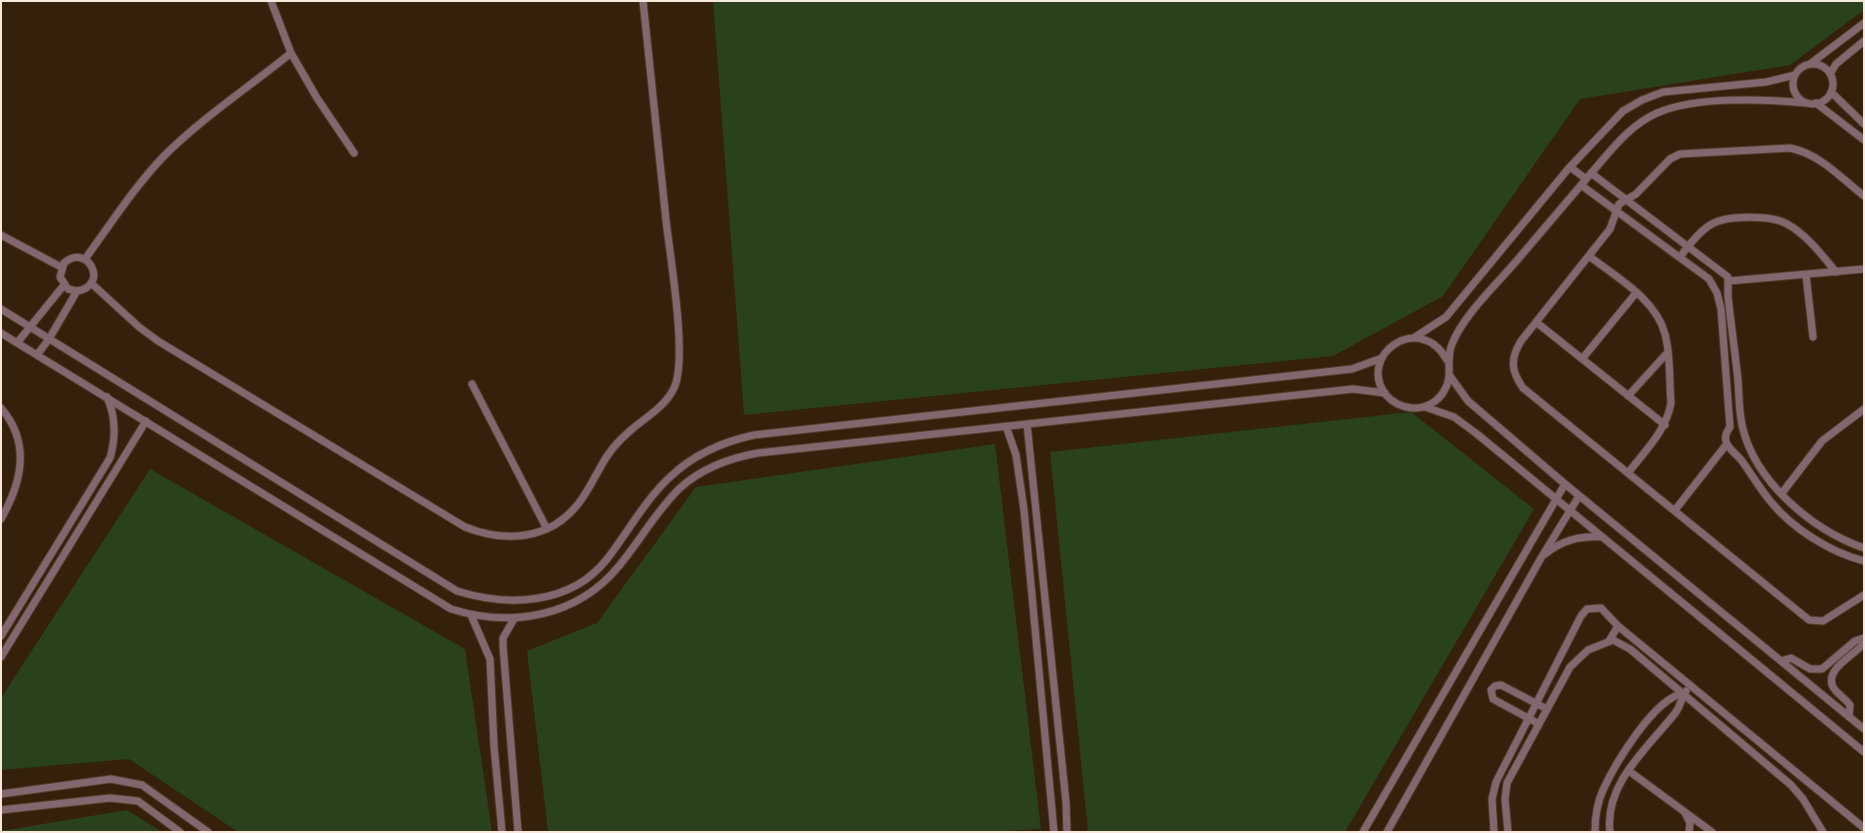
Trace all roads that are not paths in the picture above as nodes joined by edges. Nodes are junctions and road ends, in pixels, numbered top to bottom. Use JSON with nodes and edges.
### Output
{"nodes":[{"id":1,"x":271,"y":1,"type":"edge"},
{"id":2,"x":643,"y":1,"type":"edge"},
{"id":3,"x":1864,"y":23,"type":"edge"},
{"id":4,"x":1864,"y":41,"type":"edge"},
{"id":5,"x":292,"y":53,"type":"junction"},
{"id":6,"x":1810,"y":64,"type":"junction"},
{"id":7,"x":1830,"y":74,"type":"junction"},
{"id":8,"x":1795,"y":76,"type":"junction"},
{"id":9,"x":1831,"y":92,"type":"junction"},
{"id":10,"x":1807,"y":103,"type":"junction"},
{"id":11,"x":1816,"y":103,"type":"junction"},
{"id":12,"x":1864,"y":124,"type":"edge"},
{"id":13,"x":1864,"y":140,"type":"edge"},
{"id":14,"x":354,"y":153,"type":"dead end"},
{"id":15,"x":1570,"y":167,"type":"junction"},
{"id":16,"x":1586,"y":179,"type":"junction"},
{"id":17,"x":1864,"y":196,"type":"edge"},
{"id":18,"x":1626,"y":199,"type":"junction"},
{"id":19,"x":1616,"y":211,"type":"junction"},
{"id":20,"x":1,"y":235,"type":"edge"},
{"id":21,"x":1688,"y":247,"type":"junction"},
{"id":22,"x":1589,"y":256,"type":"junction"},
{"id":23,"x":1680,"y":256,"type":"junction"},
{"id":24,"x":85,"y":259,"type":"junction"},
{"id":25,"x":61,"y":267,"type":"junction"},
{"id":26,"x":1716,"y":269,"type":"junction"},
{"id":27,"x":1864,"y":269,"type":"edge"},
{"id":28,"x":1836,"y":272,"type":"junction"},
{"id":29,"x":1806,"y":274,"type":"junction"},
{"id":30,"x":1708,"y":279,"type":"junction"},
{"id":31,"x":1729,"y":281,"type":"junction"},
{"id":32,"x":91,"y":283,"type":"junction"},
{"id":33,"x":64,"y":285,"type":"junction"},
{"id":34,"x":77,"y":291,"type":"junction"},
{"id":35,"x":1636,"y":293,"type":"junction"},
{"id":36,"x":1,"y":310,"type":"edge"},
{"id":37,"x":1536,"y":322,"type":"junction"},
{"id":38,"x":31,"y":327,"type":"junction"},
{"id":39,"x":1,"y":333,"type":"edge"},
{"id":40,"x":1415,"y":337,"type":"junction"},
{"id":41,"x":1813,"y":337,"type":"dead end"},
{"id":42,"x":49,"y":339,"type":"junction"},
{"id":43,"x":17,"y":343,"type":"junction"},
{"id":44,"x":1668,"y":352,"type":"junction"},
{"id":45,"x":37,"y":355,"type":"junction"},
{"id":46,"x":1382,"y":358,"type":"junction"},
{"id":47,"x":1582,"y":359,"type":"junction"},
{"id":48,"x":1447,"y":360,"type":"junction"},
{"id":49,"x":1450,"y":376,"type":"junction"},
{"id":50,"x":472,"y":384,"type":"dead end"},
{"id":51,"x":1385,"y":393,"type":"junction"},
{"id":52,"x":107,"y":396,"type":"junction"},
{"id":53,"x":1628,"y":396,"type":"junction"},
{"id":54,"x":1424,"y":407,"type":"junction"},
{"id":55,"x":1,"y":408,"type":"edge"},
{"id":56,"x":1864,"y":409,"type":"edge"},
{"id":57,"x":146,"y":421,"type":"junction"},
{"id":58,"x":1027,"y":424,"type":"junction"},
{"id":59,"x":1664,"y":425,"type":"junction"},
{"id":60,"x":1742,"y":425,"type":"junction"},
{"id":61,"x":1006,"y":426,"type":"junction"},
{"id":62,"x":1730,"y":427,"type":"junction"},
{"id":63,"x":1726,"y":445,"type":"junction"},
{"id":64,"x":1628,"y":472,"type":"junction"},
{"id":65,"x":1565,"y":484,"type":"junction"},
{"id":66,"x":1782,"y":493,"type":"junction"},
{"id":67,"x":1579,"y":496,"type":"junction"},
{"id":68,"x":1555,"y":498,"type":"junction"},
{"id":69,"x":1569,"y":510,"type":"junction"},
{"id":70,"x":1674,"y":510,"type":"junction"},
{"id":71,"x":1,"y":519,"type":"edge"},
{"id":72,"x":547,"y":529,"type":"junction"},
{"id":73,"x":1602,"y":537,"type":"junction"},
{"id":74,"x":1864,"y":548,"type":"edge"},
{"id":75,"x":1541,"y":558,"type":"junction"},
{"id":76,"x":1864,"y":561,"type":"edge"},
{"id":77,"x":1864,"y":595,"type":"edge"},
{"id":78,"x":471,"y":615,"type":"junction"},
{"id":79,"x":514,"y":619,"type":"junction"},
{"id":80,"x":1618,"y":626,"type":"junction"},
{"id":81,"x":1,"y":636,"type":"edge"},
{"id":82,"x":1864,"y":638,"type":"edge"},
{"id":83,"x":1609,"y":641,"type":"junction"},
{"id":84,"x":1864,"y":643,"type":"edge"},
{"id":85,"x":1,"y":656,"type":"edge"},
{"id":86,"x":1781,"y":661,"type":"junction"},
{"id":87,"x":1690,"y":685,"type":"junction"},
{"id":88,"x":1684,"y":694,"type":"junction"},
{"id":89,"x":1537,"y":703,"type":"junction"},
{"id":90,"x":1547,"y":709,"type":"junction"},
{"id":91,"x":1849,"y":717,"type":"junction"},
{"id":92,"x":1528,"y":718,"type":"junction"},
{"id":93,"x":1539,"y":724,"type":"junction"},
{"id":94,"x":1743,"y":729,"type":"junction"},
{"id":95,"x":1864,"y":729,"type":"edge"},
{"id":96,"x":1736,"y":738,"type":"junction"},
{"id":97,"x":1864,"y":752,"type":"edge"},
{"id":98,"x":1628,"y":771,"type":"junction"},
{"id":99,"x":1,"y":794,"type":"edge"},
{"id":100,"x":1,"y":810,"type":"edge"},
{"id":101,"x":1684,"y":812,"type":"junction"},
{"id":102,"x":1864,"y":828,"type":"edge"},
{"id":103,"x":180,"y":832,"type":"edge"},
{"id":104,"x":208,"y":832,"type":"edge"},
{"id":105,"x":502,"y":832,"type":"edge"},
{"id":106,"x":518,"y":832,"type":"edge"},
{"id":107,"x":1054,"y":832,"type":"edge"},
{"id":108,"x":1067,"y":832,"type":"edge"},
{"id":109,"x":1363,"y":832,"type":"edge"},
{"id":110,"x":1387,"y":832,"type":"edge"},
{"id":111,"x":1494,"y":832,"type":"edge"},
{"id":112,"x":1508,"y":832,"type":"edge"},
{"id":113,"x":1595,"y":832,"type":"edge"},
{"id":114,"x":1610,"y":832,"type":"edge"},
{"id":115,"x":1689,"y":832,"type":"edge"},
{"id":116,"x":1712,"y":832,"type":"edge"},
{"id":117,"x":1823,"y":832,"type":"edge"}],
"edges":[{"from":1,"to":5,"type":"street"},
{"from":2,"to":72,"type":"street"},
{"from":3,"to":6,"type":"street"},
{"from":4,"to":7,"type":"street"},
{"from":5,"to":14,"type":"street"},
{"from":5,"to":24,"type":"street"},
{"from":6,"to":7,"type":"street"},
{"from":6,"to":8,"type":"street"},
{"from":7,"to":9,"type":"street"},
{"from":8,"to":10,"type":"street"},
{"from":8,"to":15,"type":"street"},
{"from":9,"to":11,"type":"street"},
{"from":9,"to":12,"type":"street"},
{"from":10,"to":11,"type":"street"},
{"from":10,"to":16,"type":"street"},
{"from":11,"to":13,"type":"street"},
{"from":15,"to":16,"type":"street"},
{"from":15,"to":40,"type":"street"},
{"from":16,"to":18,"type":"street"},
{"from":16,"to":19,"type":"street"},
{"from":16,"to":48,"type":"street"},
{"from":17,"to":18,"type":"street"},
{"from":18,"to":19,"type":"street"},
{"from":18,"to":21,"type":"street"},
{"from":19,"to":22,"type":"street"},
{"from":19,"to":23,"type":"street"},
{"from":20,"to":25,"type":"street"},
{"from":21,"to":23,"type":"street"},
{"from":21,"to":26,"type":"street"},
{"from":21,"to":28,"type":"street"},
{"from":22,"to":35,"type":"street"},
{"from":22,"to":37,"type":"street"},
{"from":23,"to":30,"type":"street"},
{"from":24,"to":25,"type":"street"},
{"from":24,"to":32,"type":"street"},
{"from":25,"to":33,"type":"street"},
{"from":26,"to":30,"type":"street"},
{"from":26,"to":31,"type":"street"},
{"from":27,"to":28,"type":"street"},
{"from":28,"to":29,"type":"street"},
{"from":29,"to":31,"type":"street"},
{"from":29,"to":41,"type":"street"},
{"from":30,"to":62,"type":"street"},
{"from":31,"to":60,"type":"street"},
{"from":32,"to":34,"type":"street"},
{"from":32,"to":72,"type":"street"},
{"from":33,"to":34,"type":"street"},
{"from":33,"to":38,"type":"street"},
{"from":34,"to":42,"type":"street"},
{"from":35,"to":44,"type":"street"},
{"from":35,"to":47,"type":"street"},
{"from":36,"to":38,"type":"street"},
{"from":37,"to":47,"type":"street"},
{"from":37,"to":64,"type":"street"},
{"from":38,"to":42,"type":"street"},
{"from":38,"to":43,"type":"street"},
{"from":39,"to":43,"type":"street"},
{"from":40,"to":46,"type":"street"},
{"from":40,"to":48,"type":"street"},
{"from":42,"to":45,"type":"street"},
{"from":42,"to":46,"type":"street"},
{"from":43,"to":45,"type":"street"},
{"from":44,"to":53,"type":"street"},
{"from":44,"to":59,"type":"street"},
{"from":45,"to":52,"type":"street"},
{"from":46,"to":51,"type":"street"},
{"from":47,"to":53,"type":"street"},
{"from":48,"to":49,"type":"street"},
{"from":49,"to":54,"type":"street"},
{"from":49,"to":65,"type":"street"},
{"from":50,"to":72,"type":"street"},
{"from":51,"to":54,"type":"street"},
{"from":51,"to":58,"type":"street"},
{"from":52,"to":57,"type":"street"},
{"from":52,"to":81,"type":"street"},
{"from":53,"to":59,"type":"street"},
{"from":54,"to":68,"type":"street"},
{"from":55,"to":71,"type":"street"},
{"from":56,"to":66,"type":"street"},
{"from":57,"to":78,"type":"street"},
{"from":57,"to":85,"type":"street"},
{"from":58,"to":61,"type":"street"},
{"from":58,"to":108,"type":"street"},
{"from":59,"to":64,"type":"street"},
{"from":60,"to":62,"type":"street"},
{"from":60,"to":66,"type":"street"},
{"from":61,"to":79,"type":"street"},
{"from":61,"to":107,"type":"street"},
{"from":62,"to":63,"type":"street"},
{"from":63,"to":70,"type":"street"},
{"from":63,"to":76,"type":"street"},
{"from":64,"to":70,"type":"street"},
{"from":65,"to":67,"type":"street"},
{"from":65,"to":68,"type":"street"},
{"from":66,"to":74,"type":"street"},
{"from":67,"to":69,"type":"street"},
{"from":67,"to":86,"type":"street"},
{"from":68,"to":69,"type":"street"},
{"from":68,"to":109,"type":"street"},
{"from":69,"to":73,"type":"street"},
{"from":69,"to":75,"type":"street"},
{"from":70,"to":77,"type":"street"},
{"from":73,"to":75,"type":"street"},
{"from":73,"to":97,"type":"street"},
{"from":75,"to":110,"type":"street"},
{"from":78,"to":79,"type":"street"},
{"from":78,"to":105,"type":"street"},
{"from":79,"to":106,"type":"street"},
{"from":80,"to":83,"type":"street"},
{"from":80,"to":87,"type":"street"},
{"from":80,"to":89,"type":"street"},
{"from":82,"to":86,"type":"street"},
{"from":83,"to":88,"type":"street"},
{"from":83,"to":90,"type":"street"},
{"from":84,"to":91,"type":"street"},
{"from":86,"to":91,"type":"street"},
{"from":87,"to":88,"type":"street"},
{"from":87,"to":94,"type":"street"},
{"from":88,"to":96,"type":"street"},
{"from":88,"to":98,"type":"street"},
{"from":88,"to":113,"type":"street"},
{"from":89,"to":90,"type":"street"},
{"from":89,"to":92,"type":"street"},
{"from":89,"to":92,"type":"street"},
{"from":90,"to":93,"type":"street"},
{"from":91,"to":95,"type":"street"},
{"from":92,"to":93,"type":"street"},
{"from":92,"to":111,"type":"street"},
{"from":93,"to":112,"type":"street"},
{"from":94,"to":96,"type":"street"},
{"from":94,"to":102,"type":"street"},
{"from":96,"to":117,"type":"street"},
{"from":98,"to":101,"type":"street"},
{"from":98,"to":114,"type":"street"},
{"from":99,"to":104,"type":"street"},
{"from":100,"to":103,"type":"street"},
{"from":101,"to":115,"type":"street"},
{"from":101,"to":116,"type":"street"}]}
